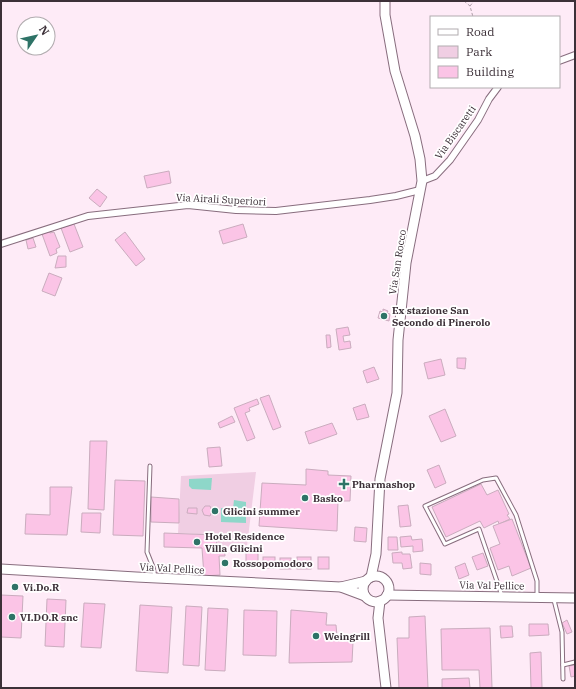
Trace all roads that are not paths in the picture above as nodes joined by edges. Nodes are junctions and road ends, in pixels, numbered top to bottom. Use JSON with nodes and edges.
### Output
{"nodes":[{"id":1,"x":385,"y":1,"type":"edge"},
{"id":2,"x":575,"y":55,"type":"edge"},
{"id":3,"x":560,"y":61,"type":"edge"},
{"id":4,"x":497,"y":88,"type":"edge"},
{"id":5,"x":421,"y":185,"type":"junction"},
{"id":6,"x":1,"y":244,"type":"edge"},
{"id":7,"x":150,"y":466,"type":"dead end"},
{"id":8,"x":376,"y":554,"type":"junction"},
{"id":9,"x":1,"y":569,"type":"edge"},
{"id":10,"x":155,"y":578,"type":"junction"},
{"id":11,"x":368,"y":579,"type":"junction"},
{"id":12,"x":386,"y":582,"type":"junction"},
{"id":13,"x":341,"y":587,"type":"junction"},
{"id":14,"x":409,"y":594,"type":"junction"},
{"id":15,"x":502,"y":596,"type":"junction"},
{"id":16,"x":537,"y":597,"type":"junction"},
{"id":17,"x":367,"y":598,"type":"junction"},
{"id":18,"x":384,"y":598,"type":"junction"},
{"id":19,"x":554,"y":598,"type":"junction"},
{"id":20,"x":575,"y":598,"type":"edge"},
{"id":21,"x":378,"y":618,"type":"junction"},
{"id":22,"x":575,"y":662,"type":"edge"},
{"id":23,"x":563,"y":665,"type":"junction"},
{"id":24,"x":563,"y":679,"type":"dead end"},
{"id":25,"x":386,"y":688,"type":"edge"}],
"edges":[{"from":1,"to":5,"type":"street","name":"Via San Rocco"},
{"from":2,"to":3,"type":"street"},
{"from":4,"to":5,"type":"street","name":"Via Biscaretti"},
{"from":5,"to":6,"type":"street","name":"Via Airali Superiori"},
{"from":5,"to":8,"type":"street","name":"Via San Rocco"},
{"from":7,"to":10,"type":"lane"},
{"from":8,"to":11,"type":"street","name":"Via San Rocco"},
{"from":8,"to":12,"type":"street","name":"Via San Rocco"},
{"from":9,"to":10,"type":"street","name":"Via Val Pellice"},
{"from":10,"to":13,"type":"street","name":"Via Val Pellice"},
{"from":11,"to":12,"type":"street"},
{"from":11,"to":13,"type":"street"},
{"from":11,"to":17,"type":"street"},
{"from":12,"to":14,"type":"street"},
{"from":12,"to":18,"type":"street"},
{"from":13,"to":17,"type":"street"},
{"from":14,"to":15,"type":"street","name":"Via Val Pellice"},
{"from":14,"to":18,"type":"street","name":"Via Val Pellice"},
{"from":15,"to":16,"type":"street","name":"Via Val Pellice"},
{"from":15,"to":16,"type":"lane"},
{"from":16,"to":19,"type":"street","name":"Via Val Pellice"},
{"from":17,"to":18,"type":"street"},
{"from":17,"to":21,"type":"street"},
{"from":18,"to":21,"type":"street"},
{"from":19,"to":20,"type":"street","name":"Via Val Pellice"},
{"from":19,"to":23,"type":"lane"},
{"from":21,"to":25,"type":"street"},
{"from":22,"to":23,"type":"lane"},
{"from":23,"to":24,"type":"lane"}]}
